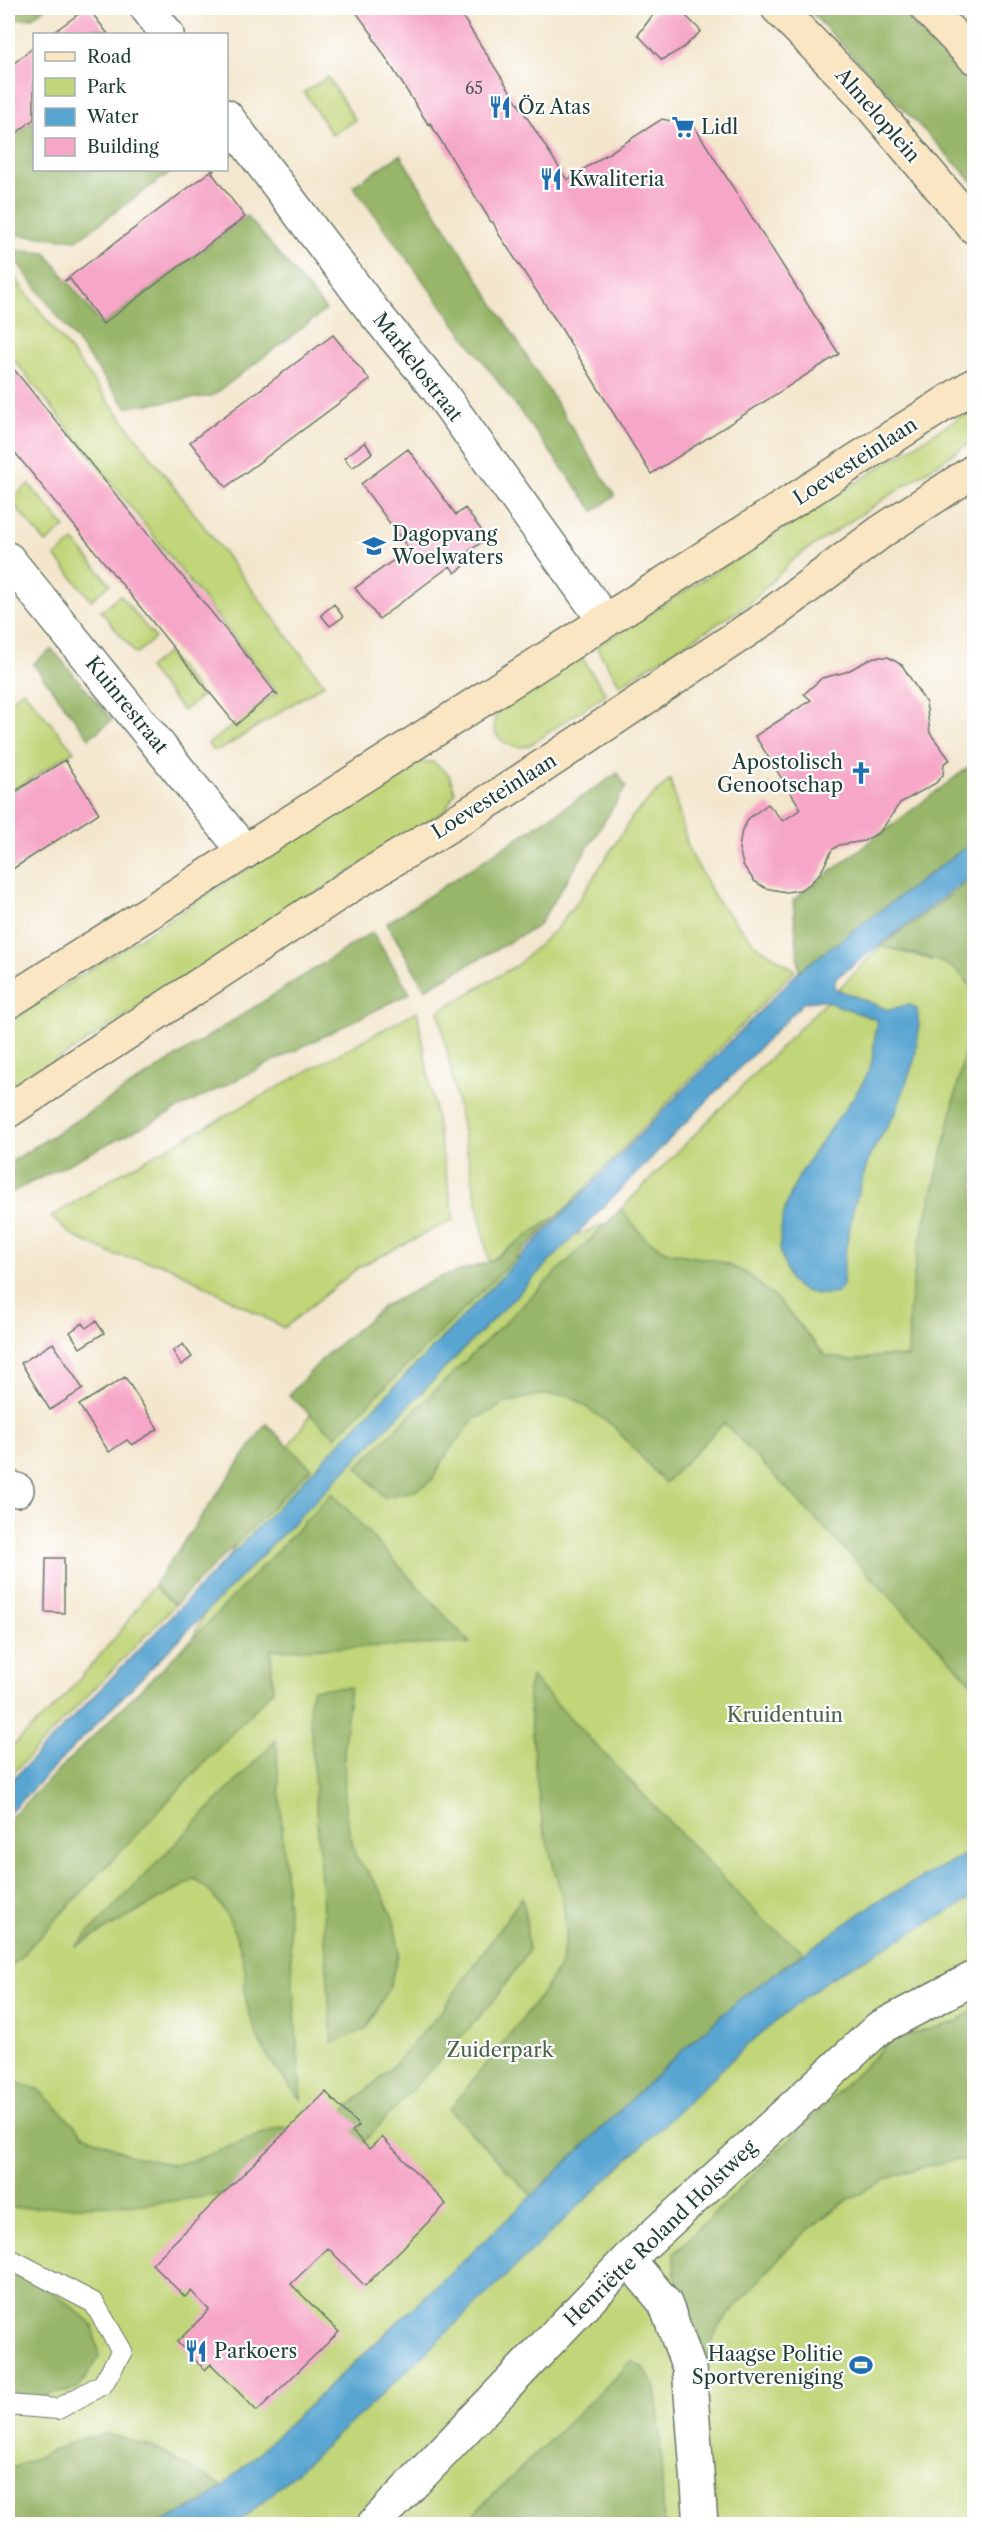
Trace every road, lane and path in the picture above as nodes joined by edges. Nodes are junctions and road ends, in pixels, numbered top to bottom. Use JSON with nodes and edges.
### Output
{"nodes":[{"id":1,"x":147,"y":8,"type":"edge"},
{"id":2,"x":778,"y":8,"type":"edge"},
{"id":3,"x":927,"y":8,"type":"edge"},
{"id":4,"x":166,"y":33,"type":"edge"},
{"id":5,"x":975,"y":57,"type":"edge"},
{"id":6,"x":228,"y":119,"type":"edge"},
{"id":7,"x":975,"y":226,"type":"edge"},
{"id":8,"x":975,"y":385,"type":"edge"},
{"id":9,"x":975,"y":471,"type":"edge"},
{"id":10,"x":8,"y":559,"type":"edge"},
{"id":11,"x":605,"y":621,"type":"junction"},
{"id":12,"x":245,"y":852,"type":"junction"},
{"id":13,"x":8,"y":1002,"type":"edge"},
{"id":14,"x":8,"y":1111,"type":"edge"},
{"id":15,"x":975,"y":1978,"type":"edge"},
{"id":16,"x":8,"y":2258,"type":"edge"},
{"id":17,"x":627,"y":2259,"type":"junction"},
{"id":18,"x":8,"y":2405,"type":"edge"},
{"id":19,"x":374,"y":2524,"type":"edge"},
{"id":20,"x":701,"y":2524,"type":"edge"}],
"edges":[{"from":1,"to":4,"type":"street"},
{"from":2,"to":7,"type":"main road","name":"Almeloplein"},
{"from":3,"to":5,"type":"main road"},
{"from":6,"to":11,"type":"street","name":"Markelostraat"},
{"from":8,"to":11,"type":"main road","name":"Loevesteinlaan"},
{"from":9,"to":14,"type":"main road","name":"Loevesteinlaan"},
{"from":10,"to":12,"type":"street","name":"Kuinrestraat"},
{"from":11,"to":12,"type":"main road","name":"Loevesteinlaan"},
{"from":12,"to":13,"type":"main road","name":"Loevesteinlaan"},
{"from":15,"to":17,"type":"street","name":"Henriëtte Roland Holstweg"},
{"from":16,"to":18,"type":"lane"},
{"from":17,"to":19,"type":"street","name":"Henriëtte Roland Holstweg"},
{"from":17,"to":20,"type":"street"}]}
